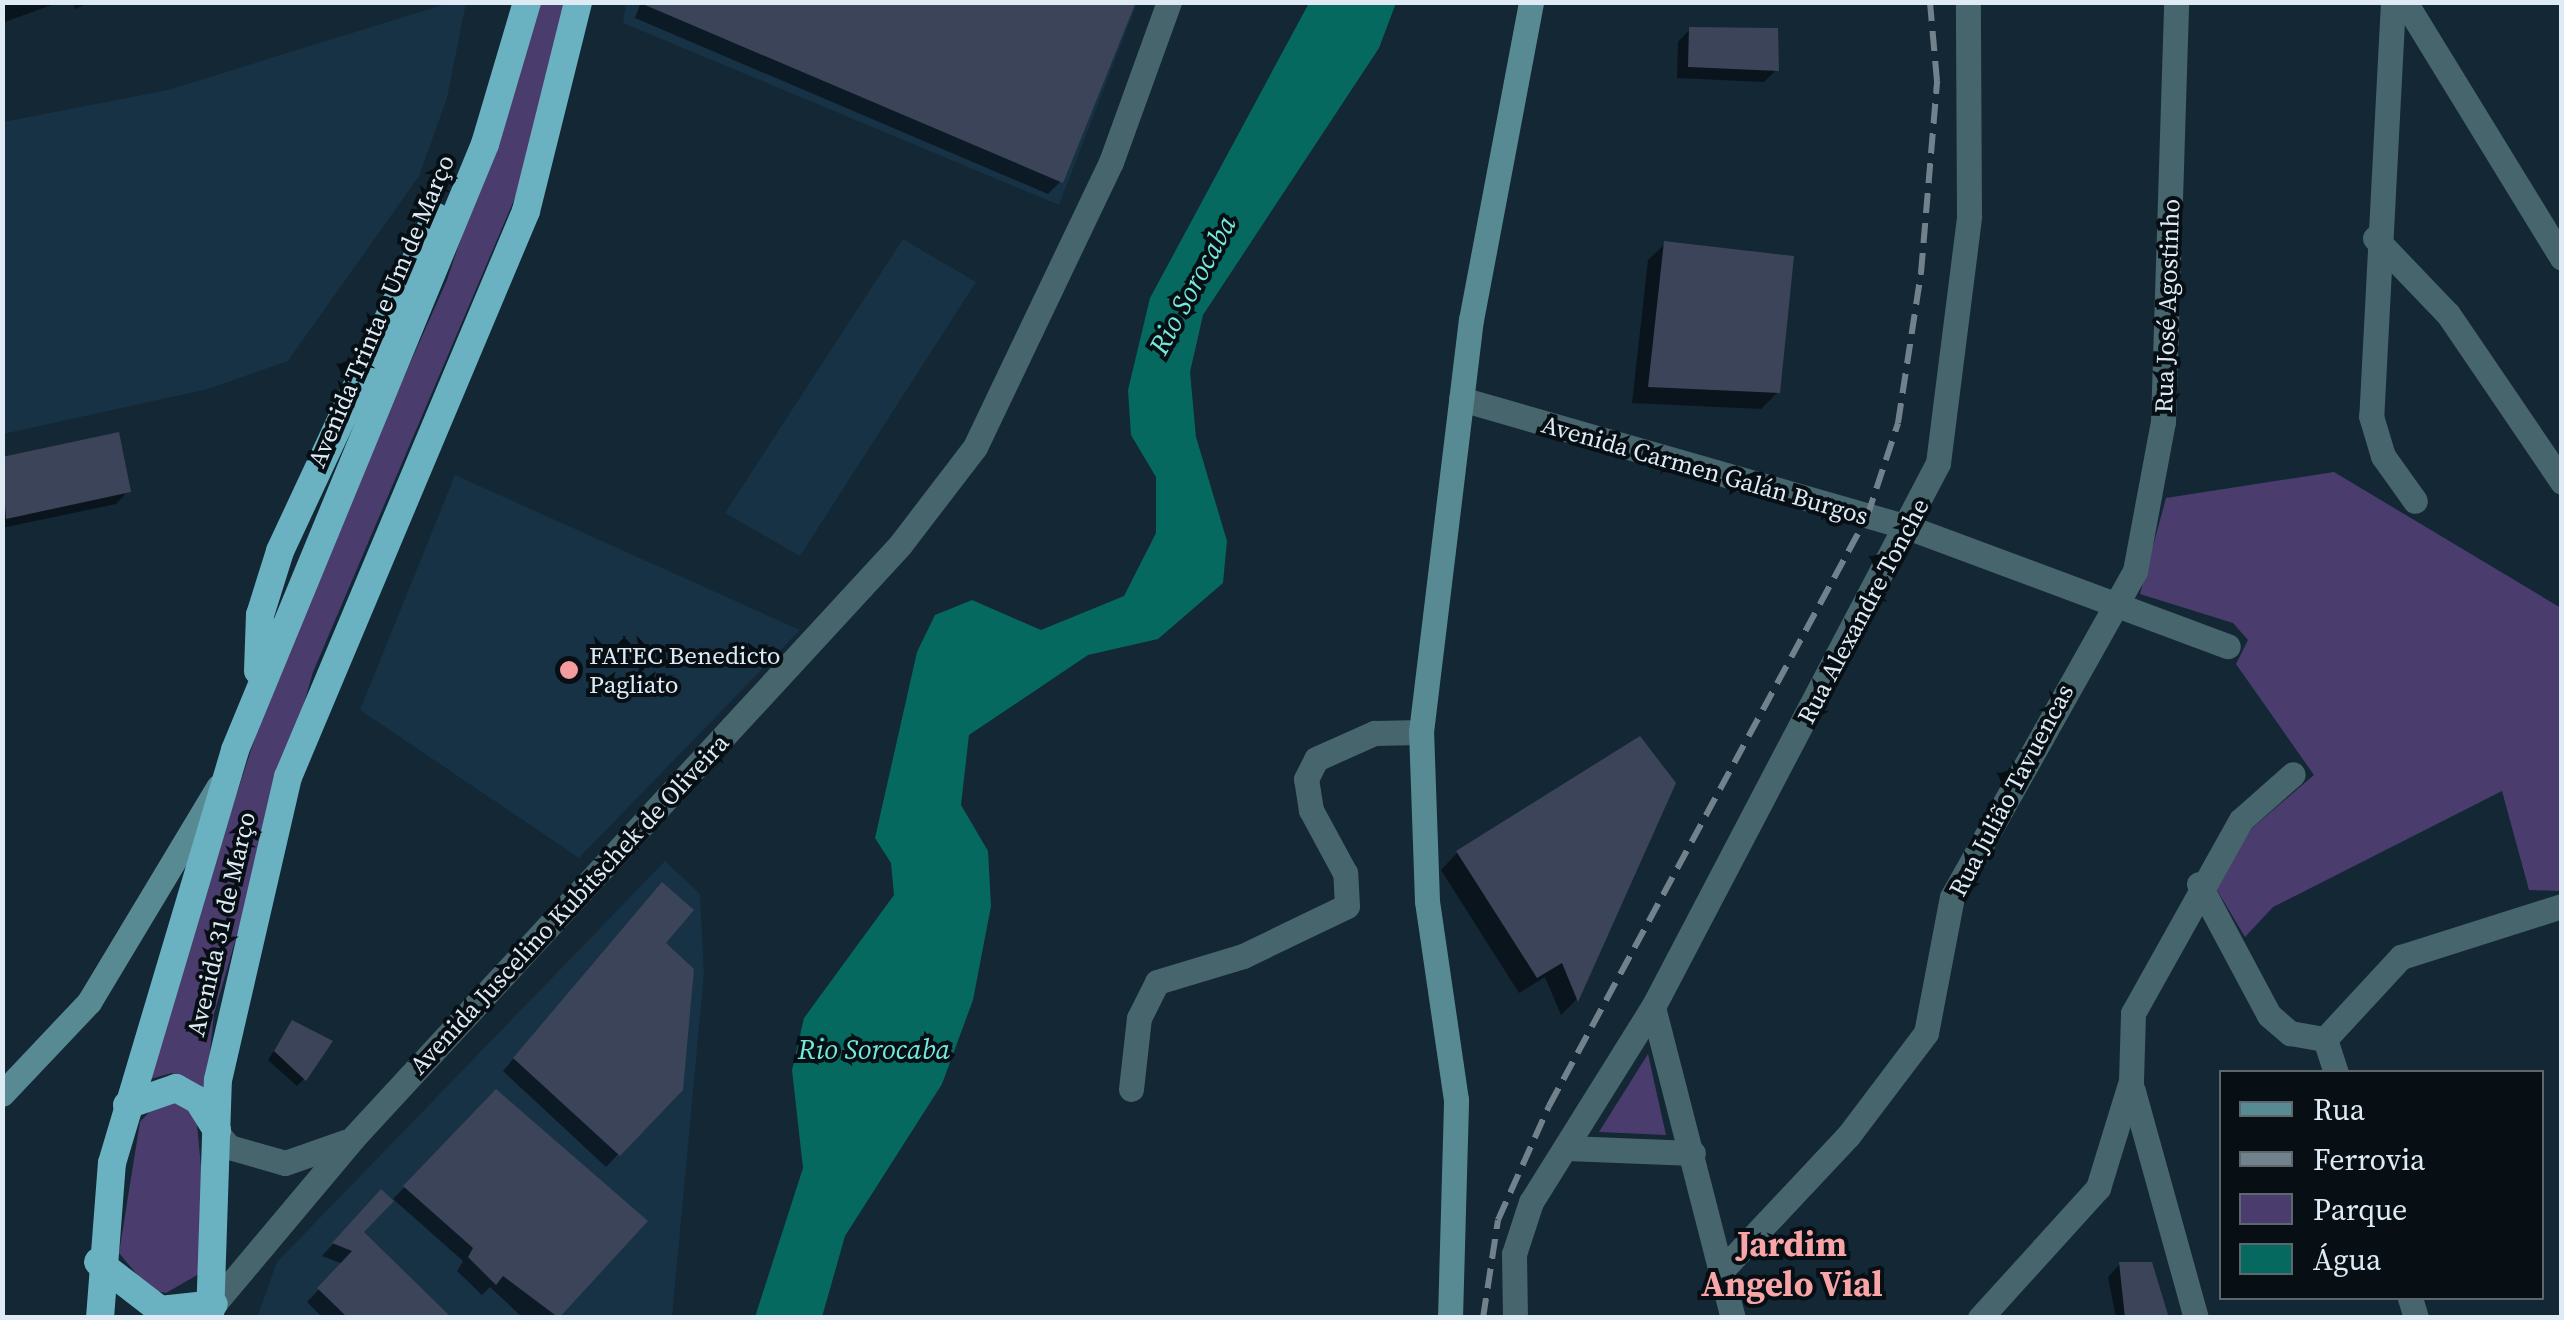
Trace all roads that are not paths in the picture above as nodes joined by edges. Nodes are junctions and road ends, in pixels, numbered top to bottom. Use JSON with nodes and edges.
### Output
{"nodes":[{"id":1,"x":527,"y":2,"type":"edge"},
{"id":2,"x":578,"y":2,"type":"edge"},
{"id":3,"x":1170,"y":2,"type":"edge"},
{"id":4,"x":1531,"y":2,"type":"edge"},
{"id":5,"x":1968,"y":2,"type":"edge"},
{"id":6,"x":2176,"y":2,"type":"edge"},
{"id":7,"x":2393,"y":2,"type":"edge"},
{"id":8,"x":2405,"y":2,"type":"edge"},
{"id":9,"x":515,"y":59,"type":"junction"},
{"id":10,"x":2375,"y":238,"type":"junction"},
{"id":11,"x":2562,"y":258,"type":"edge"},
{"id":12,"x":1461,"y":399,"type":"junction"},
{"id":13,"x":2562,"y":482,"type":"edge"},
{"id":14,"x":2415,"y":501,"type":"dead end"},
{"id":15,"x":1910,"y":528,"type":"junction"},
{"id":16,"x":2117,"y":603,"type":"junction"},
{"id":17,"x":278,"y":640,"type":"joint"},
{"id":18,"x":2228,"y":646,"type":"dead end"},
{"id":19,"x":257,"y":693,"type":"junction"},
{"id":20,"x":1421,"y":732,"type":"junction"},
{"id":21,"x":230,"y":766,"type":"junction"},
{"id":22,"x":2293,"y":774,"type":"dead end"},
{"id":23,"x":2199,"y":884,"type":"junction"},
{"id":24,"x":2562,"y":906,"type":"edge"},
{"id":25,"x":1652,"y":1007,"type":"junction"},
{"id":26,"x":2325,"y":1039,"type":"junction"},
{"id":27,"x":2335,"y":1070,"type":"edge"},
{"id":28,"x":2131,"y":1081,"type":"junction"},
{"id":29,"x":1130,"y":1089,"type":"dead end"},
{"id":30,"x":2,"y":1094,"type":"edge"},
{"id":31,"x":127,"y":1105,"type":"junction"},
{"id":32,"x":218,"y":1132,"type":"junction"},
{"id":33,"x":354,"y":1137,"type":"junction"},
{"id":34,"x":1567,"y":1148,"type":"junction"},
{"id":35,"x":1694,"y":1153,"type":"junction"},
{"id":36,"x":98,"y":1262,"type":"junction"},
{"id":37,"x":1722,"y":1270,"type":"junction"},
{"id":38,"x":212,"y":1310,"type":"edge"},
{"id":39,"x":100,"y":1318,"type":"edge"},
{"id":40,"x":1450,"y":1318,"type":"edge"},
{"id":41,"x":1515,"y":1318,"type":"edge"},
{"id":42,"x":1734,"y":1318,"type":"edge"},
{"id":43,"x":1980,"y":1318,"type":"edge"},
{"id":44,"x":2196,"y":1318,"type":"edge"}],
"edges":[{"from":1,"to":9,"type":"highway","name":"Avenida Trinta e Um de Março"},
{"from":2,"to":32,"type":"highway","name":"Avenida 31 de Março"},
{"from":3,"to":33,"type":"street","name":"Avenida Juscelino Kubitschek de Oliveira"},
{"from":4,"to":12,"type":"main road"},
{"from":5,"to":15,"type":"street","name":"Rua Alexandre Tonche"},
{"from":6,"to":16,"type":"street","name":"Rua José Agostinho"},
{"from":7,"to":10,"type":"street"},
{"from":8,"to":11,"type":"street"},
{"from":9,"to":17,"type":"highway","name":"Avenida Trinta e Um de Março"},
{"from":9,"to":19,"type":"highway"},
{"from":10,"to":13,"type":"street"},
{"from":10,"to":14,"type":"street"},
{"from":12,"to":15,"type":"street","name":"Avenida Carmen Galán Burgos"},
{"from":12,"to":20,"type":"main road"},
{"from":15,"to":16,"type":"street","name":"Avenida Carmen Galán Burgos"},
{"from":15,"to":25,"type":"street","name":"Rua Alexandre Tonche"},
{"from":16,"to":18,"type":"street","name":"Avenida Carmen Galán Burgos"},
{"from":16,"to":37,"type":"street","name":"Rua Julião Tavuencas"},
{"from":17,"to":19,"type":"highway","name":"Avenida 31 de Março"},
{"from":19,"to":21,"type":"highway","name":"Avenida 31 de Março"},
{"from":20,"to":29,"type":"street"},
{"from":20,"to":40,"type":"main road"},
{"from":21,"to":30,"type":"main road"},
{"from":21,"to":31,"type":"highway","name":"Avenida 31 de Março"},
{"from":22,"to":23,"type":"street"},
{"from":23,"to":26,"type":"street"},
{"from":23,"to":28,"type":"street"},
{"from":24,"to":26,"type":"street"},
{"from":25,"to":34,"type":"street","name":"Rua Alexandre Tonche"},
{"from":25,"to":35,"type":"street"},
{"from":26,"to":27,"type":"street"},
{"from":28,"to":43,"type":"street"},
{"from":28,"to":44,"type":"street"},
{"from":31,"to":32,"type":"highway"},
{"from":31,"to":36,"type":"highway","name":"Avenida 31 de Março"},
{"from":32,"to":33,"type":"street","name":"Avenida Juscelino Kubitschek de Oliveira"},
{"from":32,"to":38,"type":"highway","name":"Avenida 31 de Março"},
{"from":33,"to":38,"type":"street","name":"Avenida Juscelino Kubitschek de Oliveira"},
{"from":34,"to":35,"type":"street"},
{"from":34,"to":41,"type":"street","name":"Rua Alexandre Tonche"},
{"from":35,"to":37,"type":"street"},
{"from":36,"to":38,"type":"highway"},
{"from":36,"to":39,"type":"highway","name":"Avenida 31 de Março"},
{"from":37,"to":42,"type":"street"}]}
